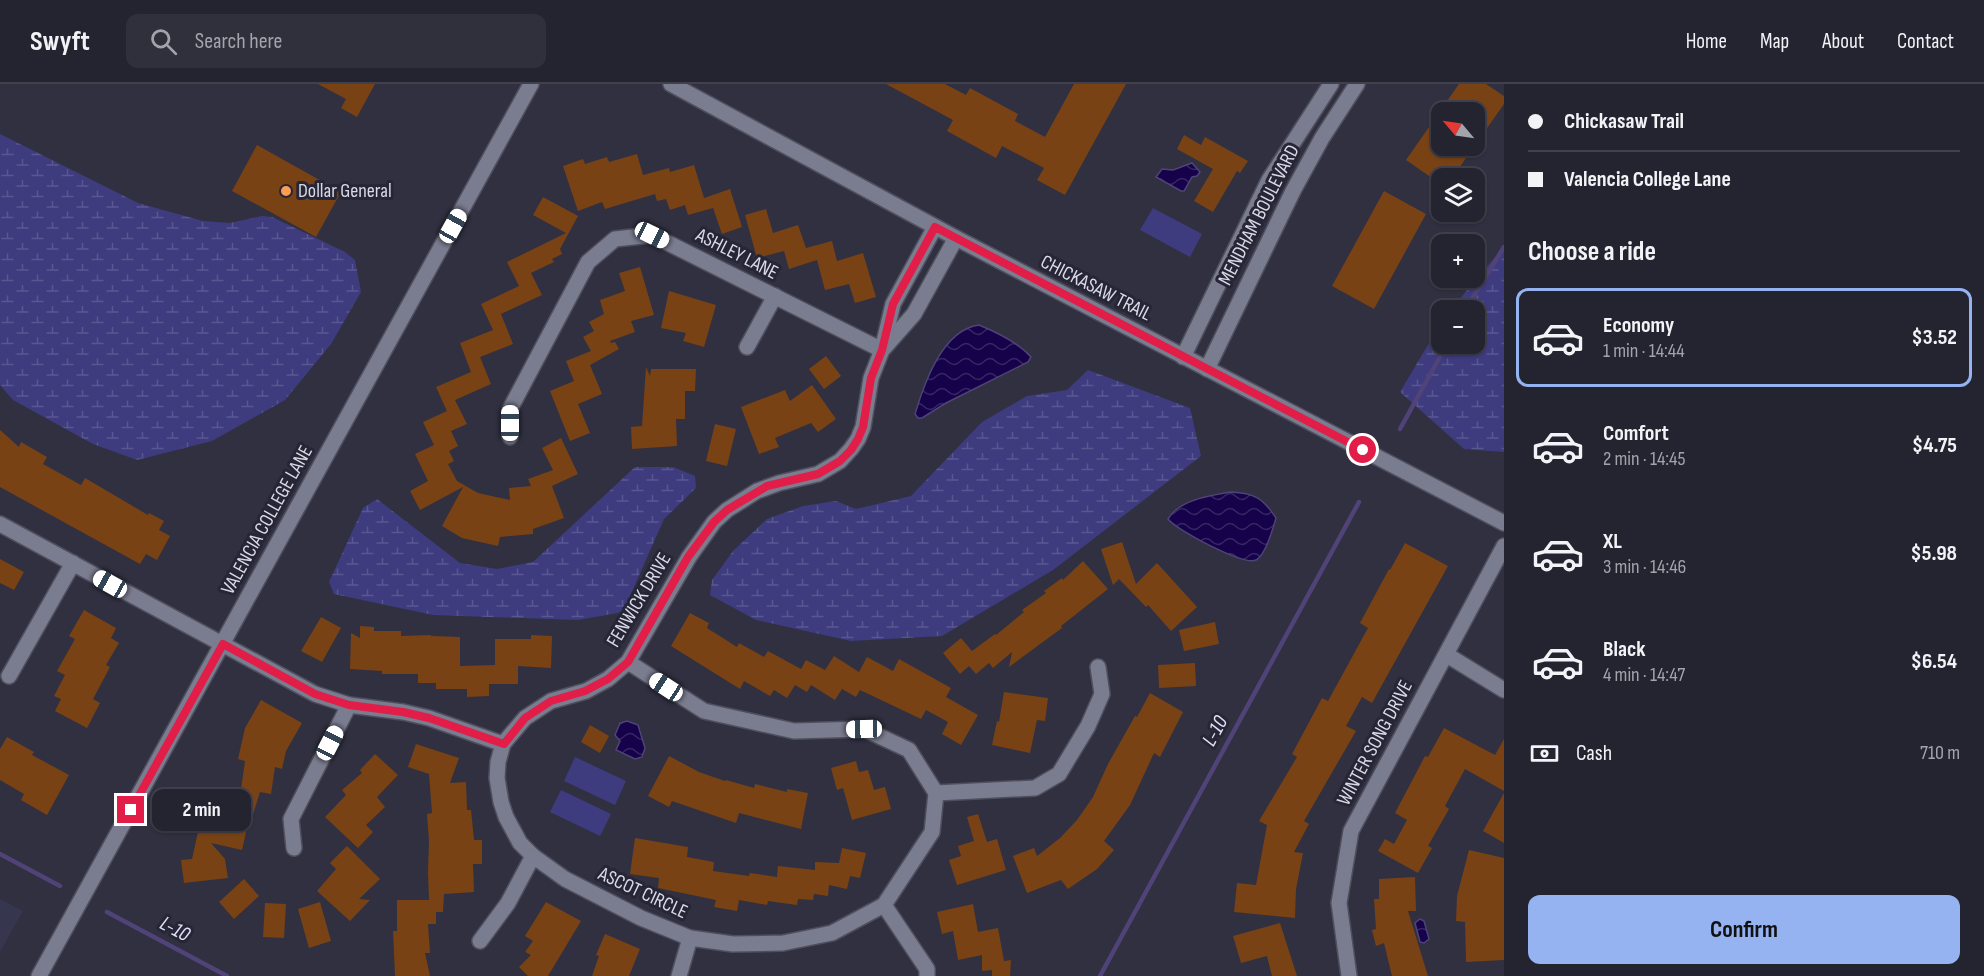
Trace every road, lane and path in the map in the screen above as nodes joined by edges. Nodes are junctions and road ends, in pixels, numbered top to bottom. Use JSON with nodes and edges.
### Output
{"nodes":[{"id":1,"x":531,"y":84,"type":"edge"},
{"id":2,"x":671,"y":84,"type":"edge"},
{"id":3,"x":1331,"y":84,"type":"edge"},
{"id":4,"x":1357,"y":84,"type":"edge"},
{"id":5,"x":935,"y":227,"type":"junction"},
{"id":6,"x":956,"y":238,"type":"junction"},
{"id":7,"x":775,"y":296,"type":"junction"},
{"id":8,"x":747,"y":347,"type":"dead end"},
{"id":9,"x":882,"y":350,"type":"junction"},
{"id":10,"x":1183,"y":357,"type":"junction"},
{"id":11,"x":1207,"y":369,"type":"junction"},
{"id":12,"x":510,"y":437,"type":"dead end"},
{"id":13,"x":1504,"y":523,"type":"edge"},
{"id":14,"x":0,"y":524,"type":"edge"},
{"id":15,"x":1504,"y":546,"type":"edge"},
{"id":16,"x":73,"y":563,"type":"junction"},
{"id":17,"x":223,"y":644,"type":"junction"},
{"id":18,"x":1447,"y":655,"type":"junction"},
{"id":19,"x":628,"y":662,"type":"junction"},
{"id":20,"x":1098,"y":667,"type":"dead end"},
{"id":21,"x":9,"y":676,"type":"dead end"},
{"id":22,"x":1504,"y":690,"type":"edge"},
{"id":23,"x":349,"y":705,"type":"junction"},
{"id":24,"x":504,"y":744,"type":"junction"},
{"id":25,"x":936,"y":793,"type":"junction"},
{"id":26,"x":294,"y":848,"type":"dead end"},
{"id":27,"x":532,"y":856,"type":"junction"},
{"id":28,"x":884,"y":906,"type":"junction"},
{"id":29,"x":690,"y":938,"type":"junction"},
{"id":30,"x":480,"y":941,"type":"dead end"},
{"id":31,"x":39,"y":976,"type":"edge"},
{"id":32,"x":679,"y":976,"type":"edge"},
{"id":33,"x":927,"y":976,"type":"edge"},
{"id":34,"x":1349,"y":976,"type":"edge"}],
"edges":[{"from":1,"to":17,"type":"street","name":"VALENCIA COLLEGE LANE"},
{"from":2,"to":5,"type":"street","name":"CHICKASAW TRAIL"},
{"from":3,"to":10,"type":"street","name":"MENDHAM BOULEVARD"},
{"from":4,"to":11,"type":"street","name":"MENDHAM BOULEVARD"},
{"from":5,"to":6,"type":"street","name":"CHICKASAW TRAIL"},
{"from":5,"to":9,"type":"street","name":"FENWICK DRIVE"},
{"from":6,"to":9,"type":"street","name":"FENWICK DRIVE"},
{"from":6,"to":10,"type":"street","name":"CHICKASAW TRAIL"},
{"from":7,"to":8,"type":"street"},
{"from":7,"to":9,"type":"street","name":"ASHLEY LANE"},
{"from":7,"to":12,"type":"street","name":"ASHLEY LANE"},
{"from":9,"to":19,"type":"street","name":"FENWICK DRIVE"},
{"from":10,"to":11,"type":"street","name":"CHICKASAW TRAIL"},
{"from":11,"to":13,"type":"street","name":"CHICKASAW TRAIL"},
{"from":14,"to":16,"type":"street"},
{"from":15,"to":18,"type":"street","name":"WINTER SONG DRIVE"},
{"from":16,"to":17,"type":"street"},
{"from":16,"to":21,"type":"street"},
{"from":17,"to":23,"type":"street"},
{"from":17,"to":31,"type":"street","name":"VALENCIA COLLEGE LANE"},
{"from":18,"to":22,"type":"street"},
{"from":18,"to":34,"type":"street","name":"WINTER SONG DRIVE"},
{"from":19,"to":24,"type":"street","name":"FENWICK DRIVE"},
{"from":19,"to":25,"type":"street"},
{"from":20,"to":25,"type":"street"},
{"from":23,"to":24,"type":"street"},
{"from":23,"to":26,"type":"street"},
{"from":24,"to":27,"type":"street","name":"ASCOT CIRCLE"},
{"from":25,"to":28,"type":"street","name":"ASCOT CIRCLE"},
{"from":27,"to":29,"type":"street","name":"ASCOT CIRCLE"},
{"from":27,"to":30,"type":"street"},
{"from":28,"to":29,"type":"street","name":"ASCOT CIRCLE"},
{"from":28,"to":33,"type":"street"},
{"from":29,"to":32,"type":"street"}]}
